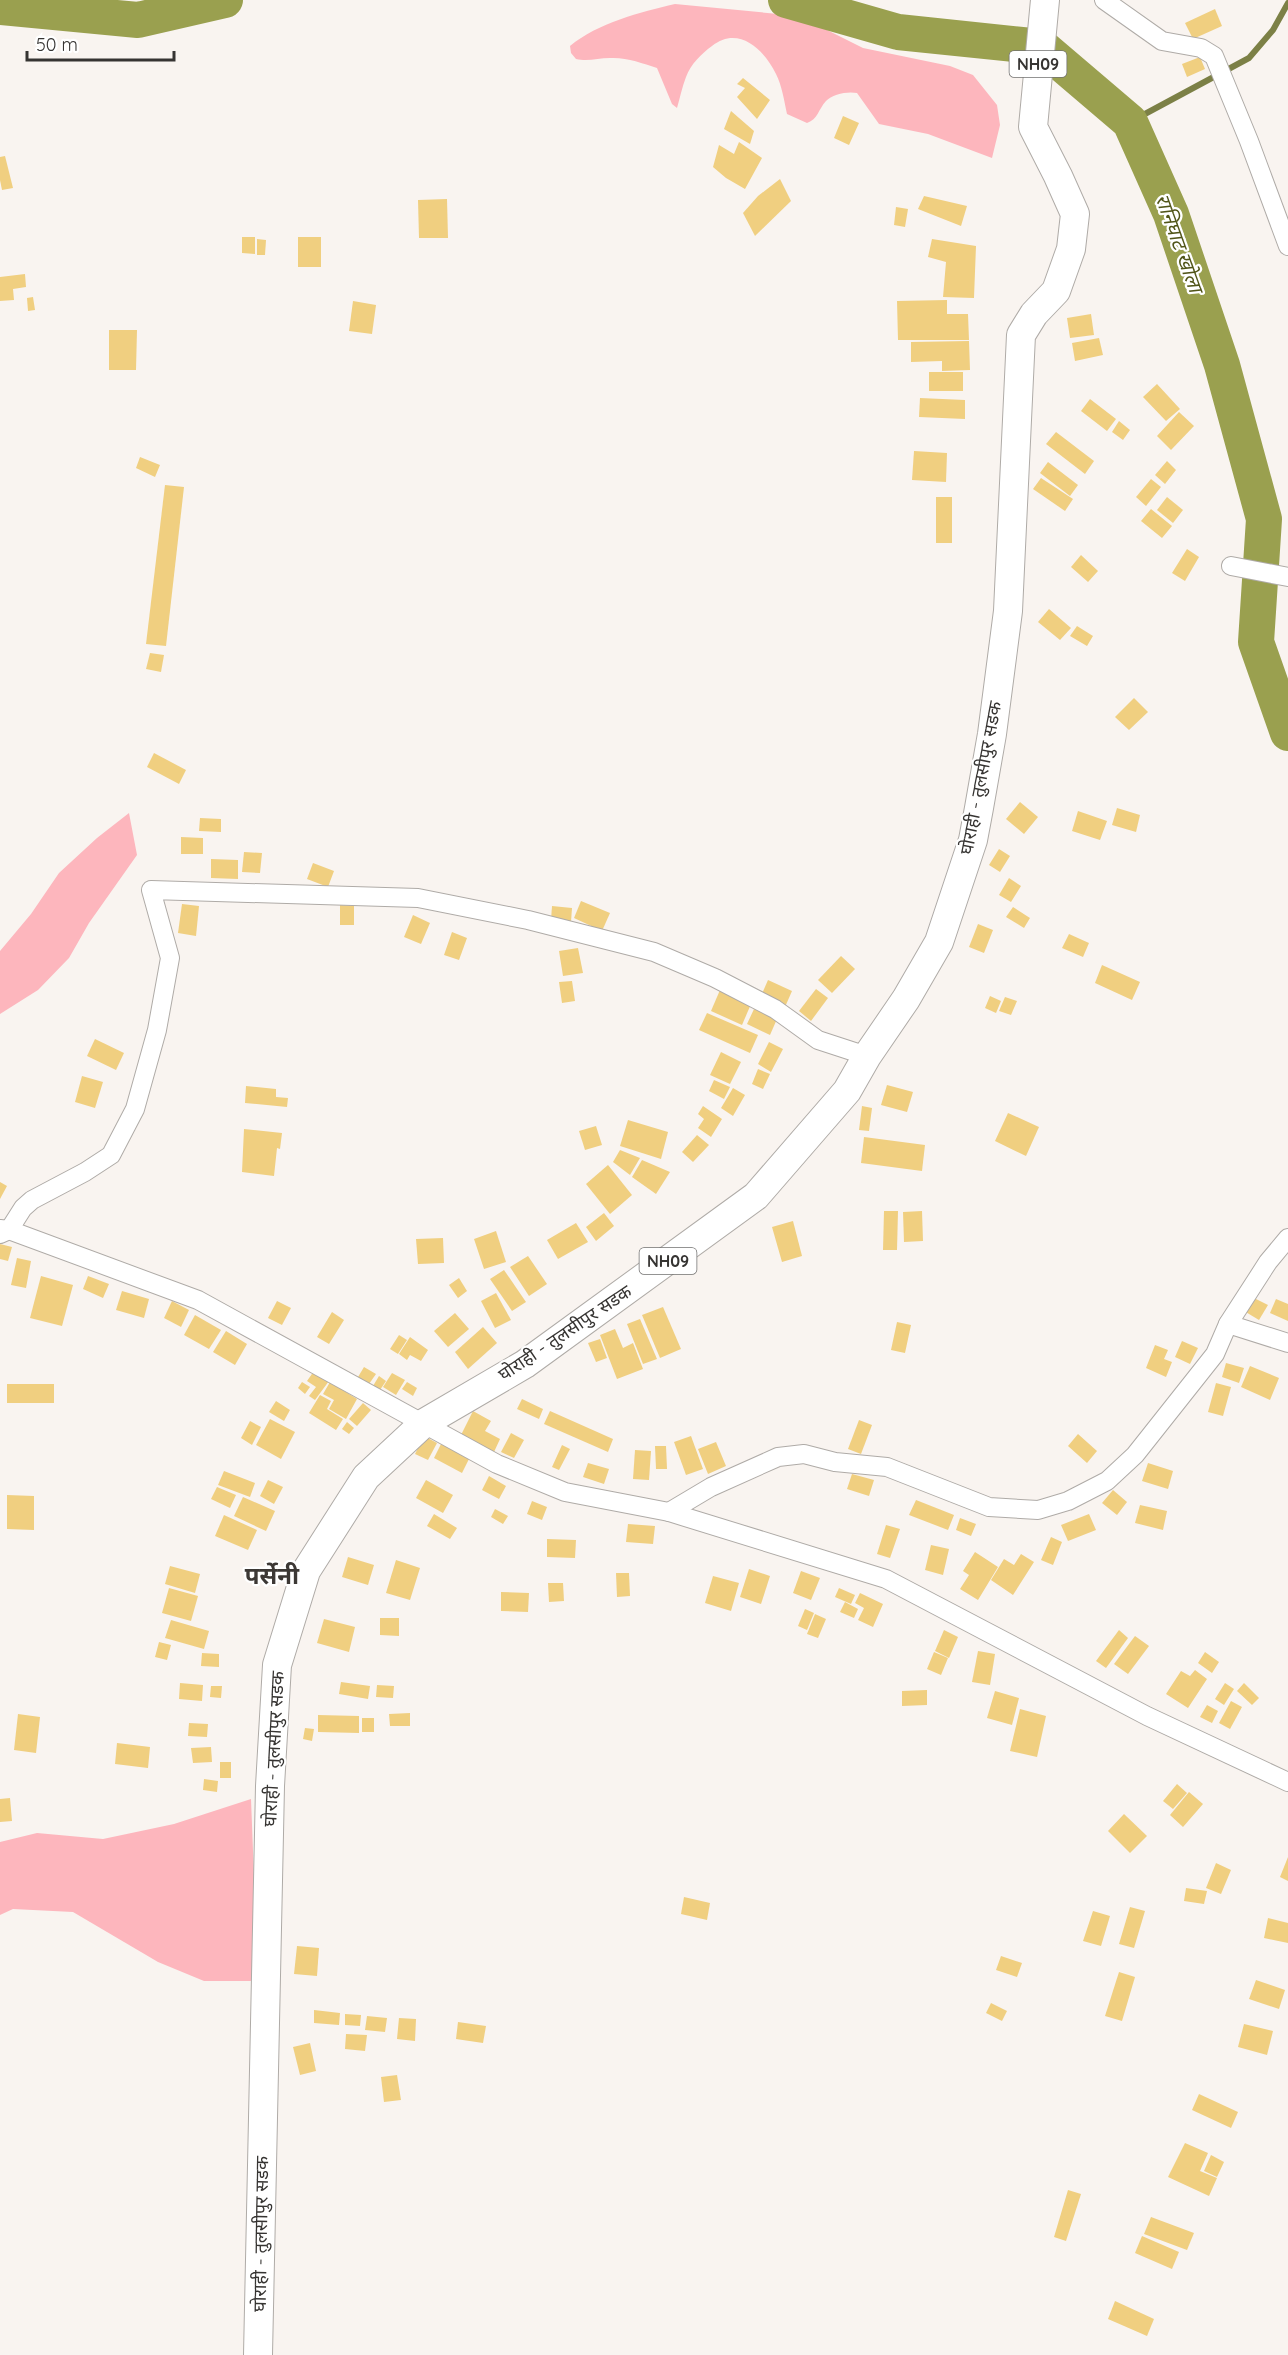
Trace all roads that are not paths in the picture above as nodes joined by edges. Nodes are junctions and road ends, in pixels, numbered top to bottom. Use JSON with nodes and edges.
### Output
{"nodes":[{"id":1,"x":1045,"y":0,"type":"edge"},
{"id":2,"x":1104,"y":0,"type":"edge"},
{"id":3,"x":1288,"y":246,"type":"edge"},
{"id":4,"x":1231,"y":566,"type":"dead end"},
{"id":5,"x":1288,"y":577,"type":"edge"},
{"id":6,"x":867,"y":1056,"type":"junction"},
{"id":7,"x":3,"y":1231,"type":"edge"},
{"id":8,"x":1288,"y":1238,"type":"edge"},
{"id":9,"x":1228,"y":1324,"type":"junction"},
{"id":10,"x":1288,"y":1343,"type":"edge"},
{"id":11,"x":424,"y":1423,"type":"junction"},
{"id":12,"x":669,"y":1512,"type":"junction"},
{"id":13,"x":1288,"y":1782,"type":"edge"},
{"id":14,"x":259,"y":2355,"type":"edge"}],
"edges":[{"from":1,"to":6,"type":"main road","name":"घोराही - तुलसीपुर सडक","number":"NH09"},
{"from":2,"to":3,"type":"street"},
{"from":4,"to":5,"type":"street"},
{"from":6,"to":7,"type":"street"},
{"from":6,"to":11,"type":"main road","name":"घोराही - तुलसीपुर सडक","number":"NH09"},
{"from":7,"to":11,"type":"street"},
{"from":8,"to":9,"type":"street"},
{"from":9,"to":10,"type":"street"},
{"from":9,"to":12,"type":"street"},
{"from":11,"to":12,"type":"street"},
{"from":11,"to":14,"type":"main road","name":"घोराही - तुलसीपुर सडक","number":"NH09"},
{"from":12,"to":13,"type":"street"}]}
